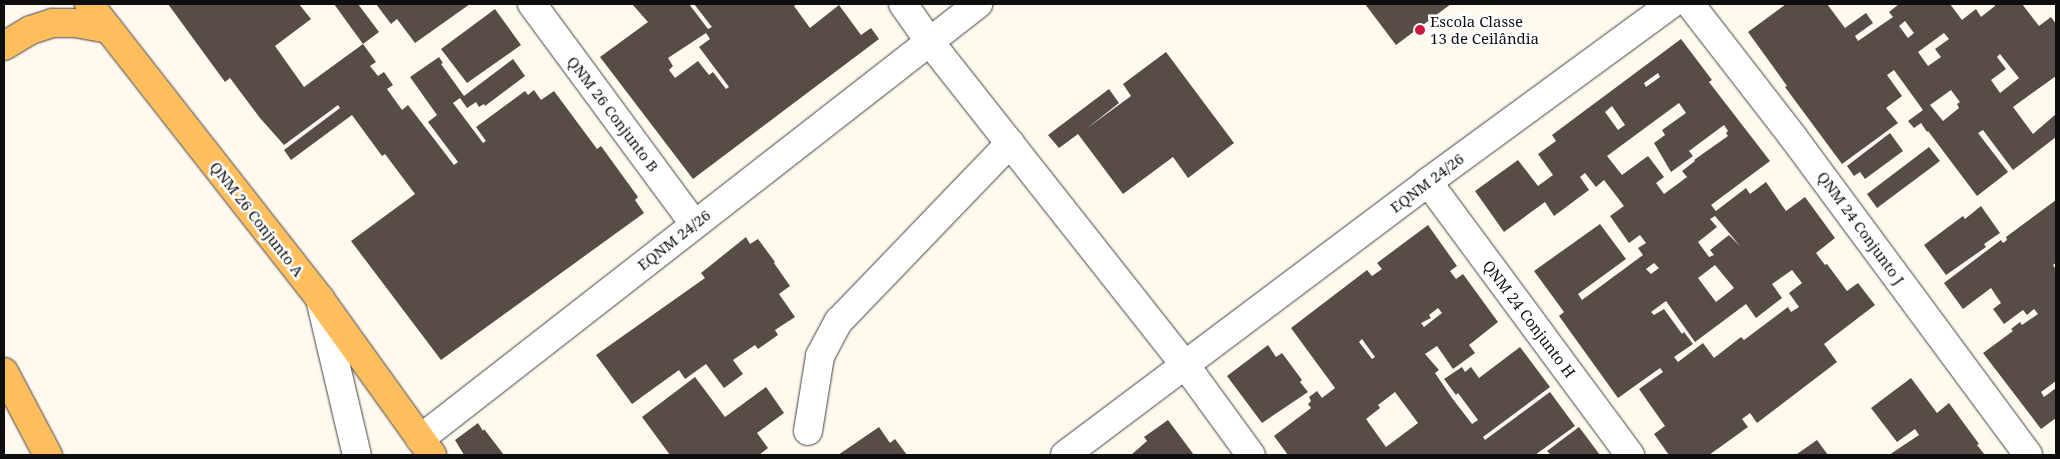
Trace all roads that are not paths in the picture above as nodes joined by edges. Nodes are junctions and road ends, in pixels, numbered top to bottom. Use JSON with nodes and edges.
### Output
{"nodes":[{"id":1,"x":89,"y":4,"type":"edge"},
{"id":2,"x":532,"y":4,"type":"edge"},
{"id":3,"x":903,"y":4,"type":"edge"},
{"id":4,"x":978,"y":4,"type":"edge"},
{"id":5,"x":1672,"y":4,"type":"edge"},
{"id":6,"x":1690,"y":4,"type":"edge"},
{"id":7,"x":108,"y":29,"type":"junction"},
{"id":8,"x":929,"y":40,"type":"junction"},
{"id":9,"x":4,"y":46,"type":"edge"},
{"id":10,"x":1010,"y":143,"type":"junction"},
{"id":11,"x":1428,"y":182,"type":"junction"},
{"id":12,"x":694,"y":224,"type":"junction"},
{"id":13,"x":320,"y":299,"type":"junction"},
{"id":14,"x":1186,"y":366,"type":"junction"},
{"id":15,"x":4,"y":372,"type":"edge"},
{"id":16,"x":808,"y":431,"type":"dead end"},
{"id":17,"x":426,"y":447,"type":"edge"},
{"id":18,"x":48,"y":455,"type":"edge"},
{"id":19,"x":357,"y":455,"type":"edge"},
{"id":20,"x":1065,"y":455,"type":"edge"},
{"id":21,"x":1251,"y":455,"type":"edge"},
{"id":22,"x":1630,"y":455,"type":"edge"},
{"id":23,"x":2028,"y":455,"type":"edge"}],
"edges":[{"from":1,"to":7,"type":"main road","name":"QNM 26 Conjunto A"},
{"from":2,"to":12,"type":"street","name":"QNM 26 Conjunto B"},
{"from":3,"to":8,"type":"street"},
{"from":4,"to":8,"type":"street","name":"EQNM 24/26"},
{"from":5,"to":11,"type":"street","name":"EQNM 24/26"},
{"from":6,"to":23,"type":"street","name":"QNM 24 Conjunto J"},
{"from":7,"to":9,"type":"main road"},
{"from":7,"to":13,"type":"main road","name":"QNM 26 Conjunto A"},
{"from":8,"to":10,"type":"street"},
{"from":8,"to":12,"type":"street","name":"EQNM 24/26"},
{"from":10,"to":14,"type":"street"},
{"from":10,"to":16,"type":"street"},
{"from":11,"to":14,"type":"street","name":"EQNM 24/26"},
{"from":11,"to":22,"type":"street","name":"QNM 24 Conjunto H"},
{"from":12,"to":17,"type":"street","name":"EQNM 24/26"},
{"from":13,"to":17,"type":"main road","name":"QNM 26 Conjunto A"},
{"from":13,"to":19,"type":"street"},
{"from":14,"to":20,"type":"street","name":"EQNM 24/26"},
{"from":14,"to":21,"type":"street"},
{"from":15,"to":18,"type":"main road"}]}
